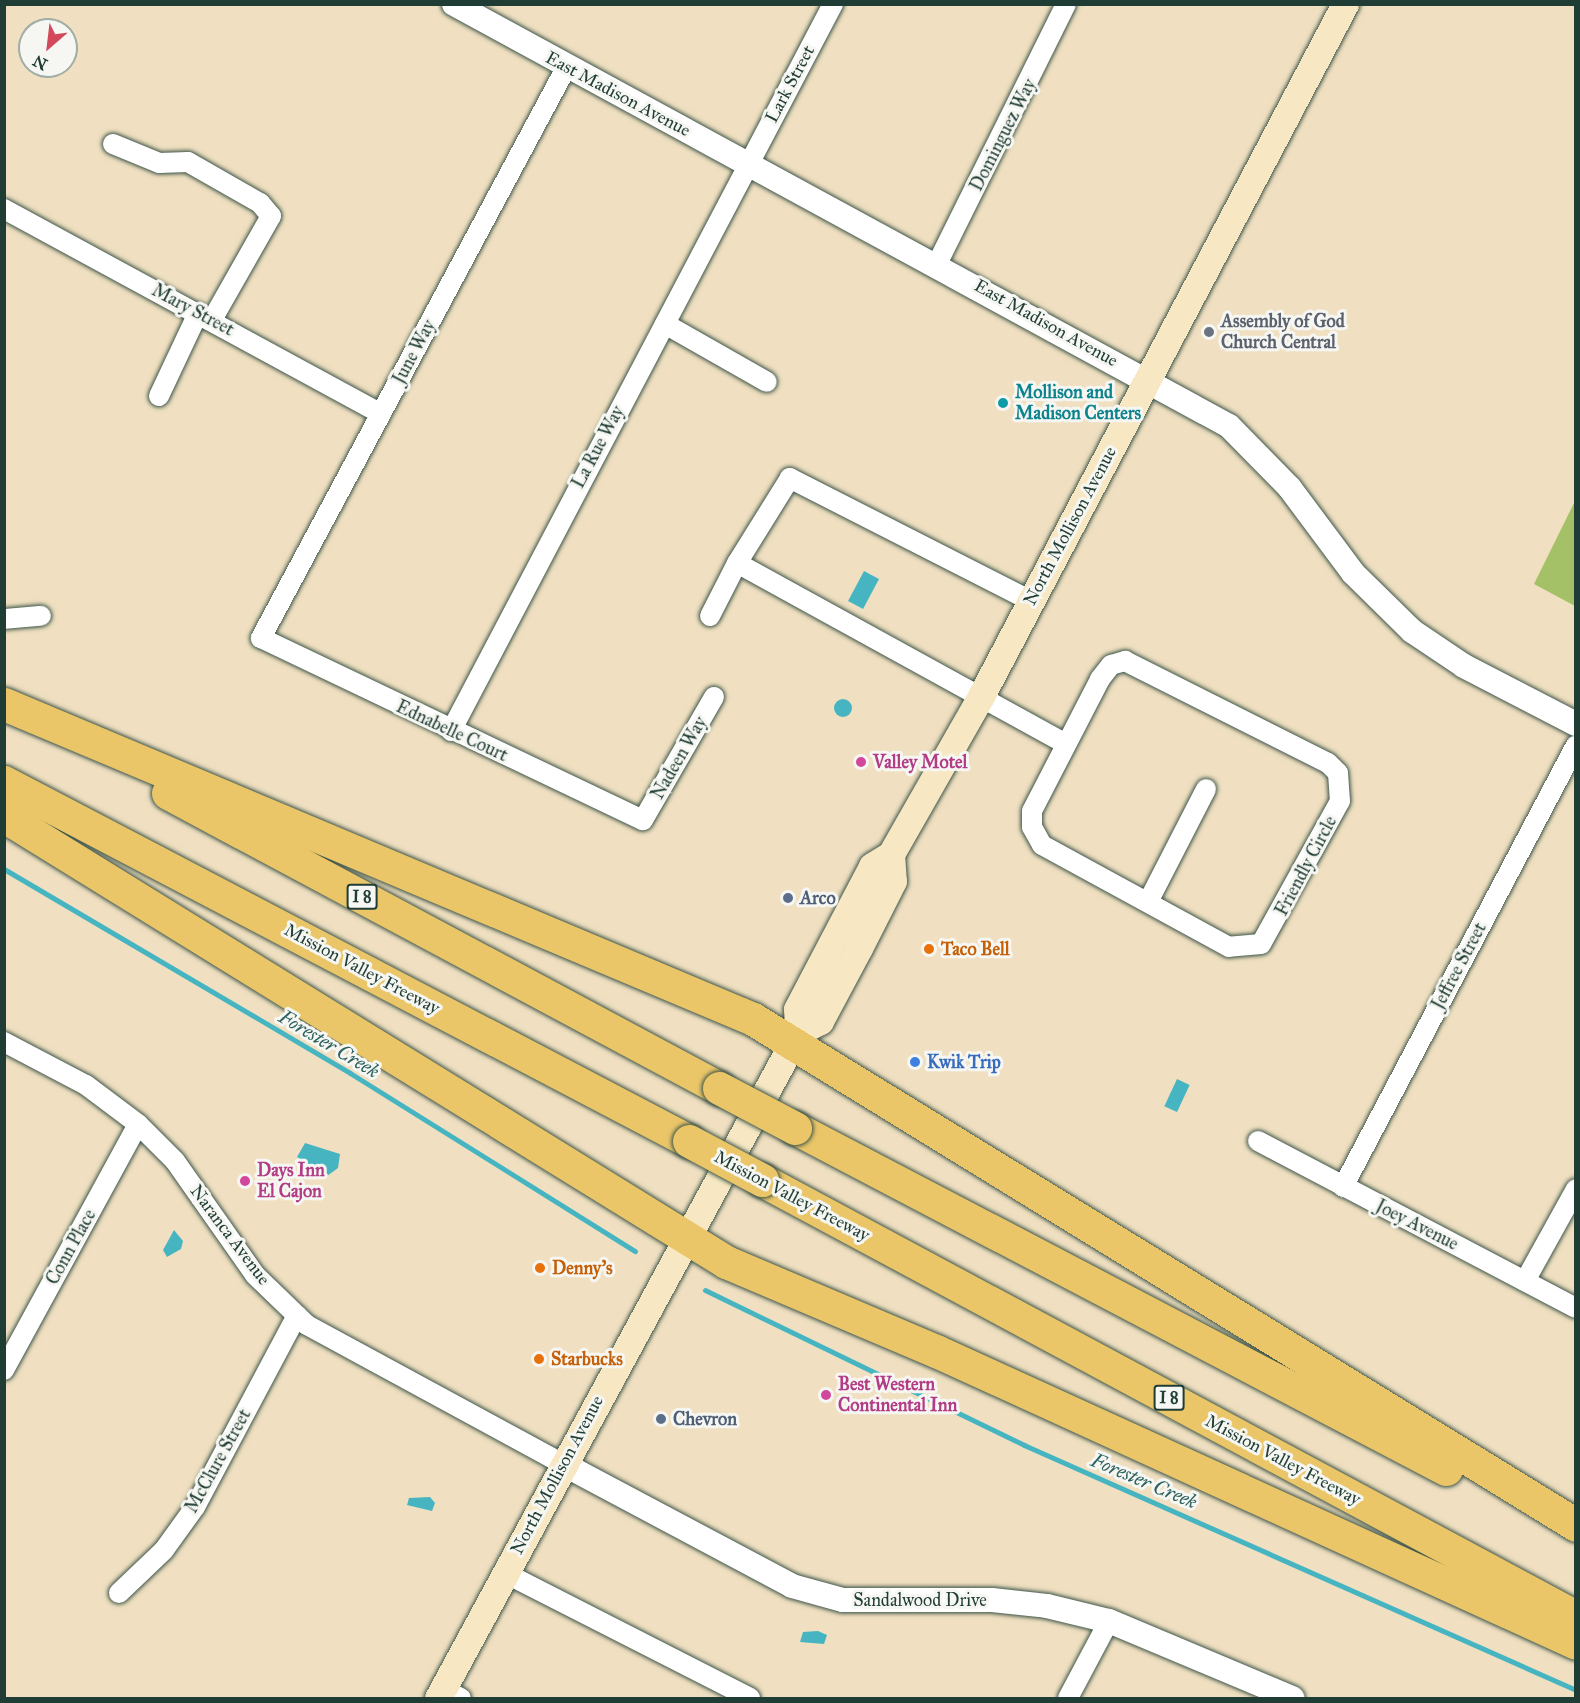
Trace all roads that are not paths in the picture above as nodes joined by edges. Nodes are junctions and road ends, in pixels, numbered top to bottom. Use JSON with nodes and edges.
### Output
{"nodes":[{"id":1,"x":454,"y":4,"type":"edge"},
{"id":2,"x":833,"y":4,"type":"edge"},
{"id":3,"x":1066,"y":4,"type":"edge"},
{"id":4,"x":1345,"y":4,"type":"edge"},
{"id":5,"x":567,"y":66,"type":"junction"},
{"id":6,"x":113,"y":144,"type":"dead end"},
{"id":7,"x":747,"y":163,"type":"junction"},
{"id":8,"x":4,"y":209,"type":"edge"},
{"id":9,"x":937,"y":264,"type":"junction"},
{"id":10,"x":205,"y":316,"type":"junction"},
{"id":11,"x":665,"y":324,"type":"junction"},
{"id":12,"x":1149,"y":380,"type":"junction"},
{"id":13,"x":767,"y":382,"type":"dead end"},
{"id":14,"x":159,"y":396,"type":"dead end"},
{"id":15,"x":381,"y":414,"type":"junction"},
{"id":16,"x":737,"y":563,"type":"junction"},
{"id":17,"x":1030,"y":601,"type":"junction"},
{"id":18,"x":41,"y":616,"type":"dead end"},
{"id":19,"x":710,"y":616,"type":"dead end"},
{"id":20,"x":4,"y":619,"type":"edge"},
{"id":21,"x":261,"y":638,"type":"joint"},
{"id":22,"x":981,"y":696,"type":"junction"},
{"id":23,"x":714,"y":697,"type":"dead end"},
{"id":24,"x":4,"y":705,"type":"edge"},
{"id":25,"x":1575,"y":724,"type":"edge"},
{"id":26,"x":451,"y":731,"type":"junction"},
{"id":27,"x":1065,"y":743,"type":"junction"},
{"id":28,"x":1575,"y":746,"type":"edge"},
{"id":29,"x":4,"y":782,"type":"edge"},
{"id":30,"x":1206,"y":789,"type":"dead end"},
{"id":31,"x":4,"y":816,"type":"edge"},
{"id":32,"x":644,"y":820,"type":"joint"},
{"id":33,"x":891,"y":854,"type":"junction"},
{"id":34,"x":859,"y":890,"type":"junction"},
{"id":35,"x":1148,"y":902,"type":"junction"},
{"id":36,"x":862,"y":940,"type":"junction"},
{"id":37,"x":796,"y":1037,"type":"junction"},
{"id":38,"x":4,"y":1042,"type":"edge"},
{"id":39,"x":138,"y":1124,"type":"junction"},
{"id":40,"x":1258,"y":1142,"type":"dead end"},
{"id":41,"x":1343,"y":1187,"type":"junction"},
{"id":42,"x":1575,"y":1189,"type":"edge"},
{"id":43,"x":686,"y":1236,"type":"junction"},
{"id":44,"x":1525,"y":1281,"type":"junction"},
{"id":45,"x":1575,"y":1308,"type":"edge"},
{"id":46,"x":297,"y":1315,"type":"junction"},
{"id":47,"x":4,"y":1370,"type":"edge"},
{"id":48,"x":562,"y":1464,"type":"junction"},
{"id":49,"x":1575,"y":1525,"type":"edge"},
{"id":50,"x":1575,"y":1537,"type":"edge"},
{"id":51,"x":505,"y":1573,"type":"junction"},
{"id":52,"x":119,"y":1593,"type":"dead end"},
{"id":53,"x":1575,"y":1617,"type":"edge"},
{"id":54,"x":1109,"y":1621,"type":"junction"},
{"id":55,"x":1575,"y":1643,"type":"edge"},
{"id":56,"x":447,"y":1695,"type":"edge"},
{"id":57,"x":750,"y":1698,"type":"edge"},
{"id":58,"x":1068,"y":1698,"type":"edge"},
{"id":59,"x":1292,"y":1698,"type":"edge"}],
"edges":[{"from":1,"to":5,"type":"street","name":"East Madison Avenue"},
{"from":2,"to":7,"type":"street","name":"Lark Street"},
{"from":3,"to":9,"type":"street","name":"Dominguez Way"},
{"from":4,"to":12,"type":"main road","name":"North Mollison Avenue"},
{"from":5,"to":7,"type":"street","name":"East Madison Avenue"},
{"from":5,"to":15,"type":"street","name":"June Way"},
{"from":6,"to":10,"type":"street"},
{"from":7,"to":9,"type":"street","name":"East Madison Avenue"},
{"from":7,"to":11,"type":"street","name":"La Rue Way"},
{"from":8,"to":10,"type":"street","name":"Mary Street"},
{"from":9,"to":12,"type":"street","name":"East Madison Avenue"},
{"from":10,"to":14,"type":"street"},
{"from":10,"to":15,"type":"street","name":"Mary Street"},
{"from":11,"to":13,"type":"street"},
{"from":11,"to":26,"type":"street","name":"La Rue Way"},
{"from":12,"to":17,"type":"main road","name":"North Mollison Avenue"},
{"from":12,"to":25,"type":"street","name":"East Madison Avenue"},
{"from":15,"to":21,"type":"street","name":"June Way"},
{"from":16,"to":17,"type":"street"},
{"from":16,"to":19,"type":"street"},
{"from":16,"to":22,"type":"street"},
{"from":17,"to":22,"type":"main road","name":"North Mollison Avenue"},
{"from":18,"to":20,"type":"street"},
{"from":21,"to":26,"type":"street","name":"Ednabelle Court"},
{"from":22,"to":27,"type":"street"},
{"from":22,"to":33,"type":"main road","name":"North Mollison Avenue"},
{"from":23,"to":32,"type":"street","name":"Nadeen Way"},
{"from":24,"to":37,"type":"highway"},
{"from":24,"to":50,"type":"highway","number":"I 8","bridge":true},
{"from":26,"to":32,"type":"street","name":"Ednabelle Court"},
{"from":27,"to":35,"type":"street","name":"Friendly Circle"},
{"from":27,"to":35,"type":"street","name":"Friendly Circle"},
{"from":28,"to":41,"type":"street","name":"Jeffree Street"},
{"from":29,"to":53,"type":"highway","name":"Mission Valley Freeway","number":"I 8","bridge":true},
{"from":30,"to":35,"type":"street"},
{"from":31,"to":43,"type":"highway"},
{"from":33,"to":34,"type":"main road","name":"North Mollison Avenue"},
{"from":33,"to":36,"type":"main road","name":"North Mollison Avenue"},
{"from":34,"to":36,"type":"main road"},
{"from":34,"to":37,"type":"main road","name":"North Mollison Avenue"},
{"from":36,"to":37,"type":"main road","name":"North Mollison Avenue"},
{"from":37,"to":43,"type":"main road","name":"North Mollison Avenue"},
{"from":37,"to":49,"type":"highway"},
{"from":38,"to":39,"type":"street","name":"Naranca Avenue"},
{"from":39,"to":46,"type":"street","name":"Naranca Avenue"},
{"from":39,"to":47,"type":"street","name":"Conn Place"},
{"from":40,"to":41,"type":"street","name":"Joey Avenue"},
{"from":41,"to":44,"type":"street","name":"Joey Avenue"},
{"from":42,"to":44,"type":"street"},
{"from":43,"to":48,"type":"main road","name":"North Mollison Avenue"},
{"from":43,"to":55,"type":"highway"},
{"from":44,"to":45,"type":"street","name":"Joey Avenue"},
{"from":46,"to":48,"type":"street","name":"Naranca Avenue"},
{"from":46,"to":52,"type":"street","name":"McClure Street"},
{"from":48,"to":51,"type":"main road","name":"North Mollison Avenue"},
{"from":48,"to":54,"type":"street","name":"Sandalwood Drive"},
{"from":51,"to":56,"type":"main road","name":"North Mollison Avenue"},
{"from":51,"to":57,"type":"street"},
{"from":54,"to":58,"type":"street"},
{"from":54,"to":59,"type":"street","name":"Sandalwood Drive"}]}
